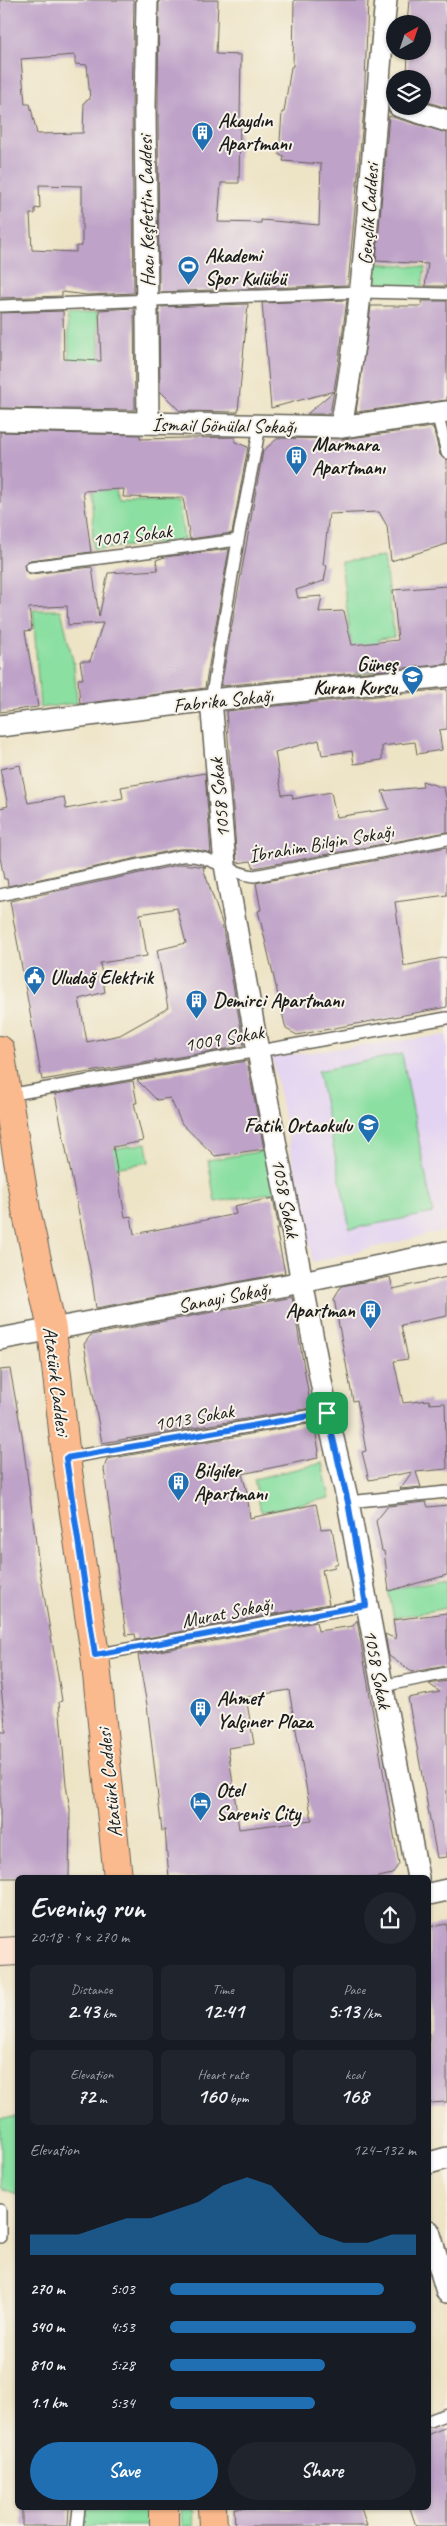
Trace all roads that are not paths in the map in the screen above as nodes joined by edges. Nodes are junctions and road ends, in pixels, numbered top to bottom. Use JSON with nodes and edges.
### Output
{"nodes":[{"id":1,"x":147,"y":0,"type":"edge"},
{"id":2,"x":386,"y":0,"type":"edge"},
{"id":3,"x":386,"y":70,"type":"edge"},
{"id":4,"x":386,"y":102,"type":"edge"},
{"id":5,"x":428,"y":115,"type":"edge"},
{"id":6,"x":447,"y":121,"type":"edge"},
{"id":7,"x":362,"y":292,"type":"junction"},
{"id":8,"x":447,"y":294,"type":"edge"},
{"id":9,"x":148,"y":301,"type":"junction"},
{"id":10,"x":0,"y":306,"type":"edge"},
{"id":11,"x":442,"y":412,"type":"edge"},
{"id":12,"x":0,"y":420,"type":"edge"},
{"id":13,"x":148,"y":423,"type":"junction"},
{"id":14,"x":260,"y":426,"type":"junction"},
{"id":15,"x":341,"y":427,"type":"junction"},
{"id":16,"x":447,"y":453,"type":"edge"},
{"id":17,"x":238,"y":540,"type":"junction"},
{"id":18,"x":31,"y":567,"type":"dead end"},
{"id":19,"x":447,"y":676,"type":"edge"},
{"id":20,"x":211,"y":700,"type":"junction"},
{"id":21,"x":0,"y":726,"type":"edge"},
{"id":22,"x":447,"y":839,"type":"edge"},
{"id":23,"x":225,"y":865,"type":"junction"},
{"id":24,"x":0,"y":895,"type":"edge"},
{"id":25,"x":447,"y":1018,"type":"edge"},
{"id":26,"x":0,"y":1050,"type":"edge"},
{"id":27,"x":258,"y":1051,"type":"junction"},
{"id":28,"x":8,"y":1095,"type":"junction"},
{"id":29,"x":447,"y":1252,"type":"edge"},
{"id":30,"x":302,"y":1282,"type":"junction"},
{"id":31,"x":52,"y":1330,"type":"junction"},
{"id":32,"x":0,"y":1339,"type":"edge"},
{"id":33,"x":327,"y":1413,"type":"junction"},
{"id":34,"x":66,"y":1458,"type":"junction"},
{"id":35,"x":447,"y":1492,"type":"edge"},
{"id":36,"x":348,"y":1502,"type":"junction"},
{"id":37,"x":366,"y":1605,"type":"junction"},
{"id":38,"x":95,"y":1655,"type":"junction"},
{"id":39,"x":447,"y":1673,"type":"edge"},
{"id":40,"x":382,"y":1686,"type":"junction"},
{"id":41,"x":119,"y":1873,"type":"edge"},
{"id":42,"x":417,"y":1875,"type":"edge"},
{"id":43,"x":447,"y":1890,"type":"edge"},
{"id":44,"x":431,"y":1894,"type":"edge"},
{"id":45,"x":15,"y":1951,"type":"edge"},
{"id":46,"x":0,"y":1952,"type":"edge"},
{"id":47,"x":447,"y":2158,"type":"edge"},
{"id":48,"x":431,"y":2162,"type":"edge"},
{"id":49,"x":0,"y":2210,"type":"edge"},
{"id":50,"x":0,"y":2237,"type":"edge"},
{"id":51,"x":431,"y":2238,"type":"edge"},
{"id":52,"x":447,"y":2292,"type":"edge"},
{"id":53,"x":447,"y":2414,"type":"edge"},
{"id":54,"x":431,"y":2419,"type":"edge"},
{"id":55,"x":79,"y":2510,"type":"edge"},
{"id":56,"x":164,"y":2510,"type":"edge"},
{"id":57,"x":212,"y":2510,"type":"edge"},
{"id":58,"x":77,"y":2526,"type":"edge"},
{"id":59,"x":164,"y":2526,"type":"edge"},
{"id":60,"x":213,"y":2526,"type":"edge"}],
"edges":[{"from":1,"to":9,"type":"street","name":"Hacı Keşfettin Caddesi"},
{"from":2,"to":3,"type":"street","name":"Gençlik Caddesi"},
{"from":4,"to":7,"type":"street","name":"Gençlik Caddesi"},
{"from":5,"to":6,"type":"street"},
{"from":7,"to":8,"type":"lane"},
{"from":7,"to":9,"type":"lane"},
{"from":7,"to":15,"type":"street","name":"Gençlik Caddesi"},
{"from":9,"to":10,"type":"lane"},
{"from":9,"to":13,"type":"street","name":"Hacı Keşfettin Caddesi"},
{"from":11,"to":15,"type":"street","name":"İsmail Gönülal Sokağı"},
{"from":11,"to":16,"type":"lane"},
{"from":12,"to":13,"type":"street","name":"İsmail Gönülal Sokağı"},
{"from":13,"to":14,"type":"street","name":"İsmail Gönülal Sokağı"},
{"from":14,"to":15,"type":"street","name":"İsmail Gönülal Sokağı"},
{"from":14,"to":17,"type":"lane","name":"1058 Sokak"},
{"from":17,"to":18,"type":"lane","name":"1007 Sokak"},
{"from":17,"to":20,"type":"lane","name":"1058 Sokak"},
{"from":19,"to":20,"type":"street","name":"Fabrika Sokağı"},
{"from":20,"to":21,"type":"street","name":"Fabrika Sokağı"},
{"from":20,"to":23,"type":"street","name":"1058 Sokak"},
{"from":22,"to":23,"type":"lane","name":"İbrahim Bilgin Sokağı"},
{"from":23,"to":24,"type":"lane","name":"İbrahim Bilgin Sokağı"},
{"from":23,"to":27,"type":"street","name":"1058 Sokak"},
{"from":25,"to":27,"type":"lane","name":"1009 Sokak"},
{"from":26,"to":28,"type":"main road","name":"Atatürk Caddesi"},
{"from":27,"to":28,"type":"lane","name":"1009 Sokak"},
{"from":27,"to":30,"type":"street","name":"1058 Sokak"},
{"from":28,"to":31,"type":"main road","name":"Atatürk Caddesi"},
{"from":29,"to":30,"type":"street","name":"Sanayi Sokağı"},
{"from":30,"to":31,"type":"street","name":"Sanayi Sokağı"},
{"from":30,"to":33,"type":"street","name":"1058 Sokak"},
{"from":31,"to":32,"type":"street","name":"Sanayi Sokağı"},
{"from":31,"to":34,"type":"main road","name":"Atatürk Caddesi"},
{"from":33,"to":34,"type":"lane","name":"1013 Sokak"},
{"from":33,"to":36,"type":"street","name":"1058 Sokak"},
{"from":34,"to":38,"type":"main road","name":"Atatürk Caddesi"},
{"from":35,"to":36,"type":"lane"},
{"from":36,"to":37,"type":"street","name":"1058 Sokak"},
{"from":37,"to":38,"type":"lane","name":"Murat Sokağı"},
{"from":37,"to":40,"type":"street","name":"1058 Sokak"},
{"from":38,"to":41,"type":"main road","name":"Atatürk Caddesi"},
{"from":39,"to":40,"type":"lane"},
{"from":40,"to":42,"type":"street","name":"1058 Sokak"},
{"from":43,"to":44,"type":"street"},
{"from":45,"to":46,"type":"main road"},
{"from":47,"to":48,"type":"street"},
{"from":49,"to":50,"type":"lane"},
{"from":51,"to":52,"type":"street"},
{"from":53,"to":54,"type":"lane"},
{"from":55,"to":58,"type":"lane"},
{"from":56,"to":59,"type":"main road"},
{"from":57,"to":60,"type":"main road"}]}
